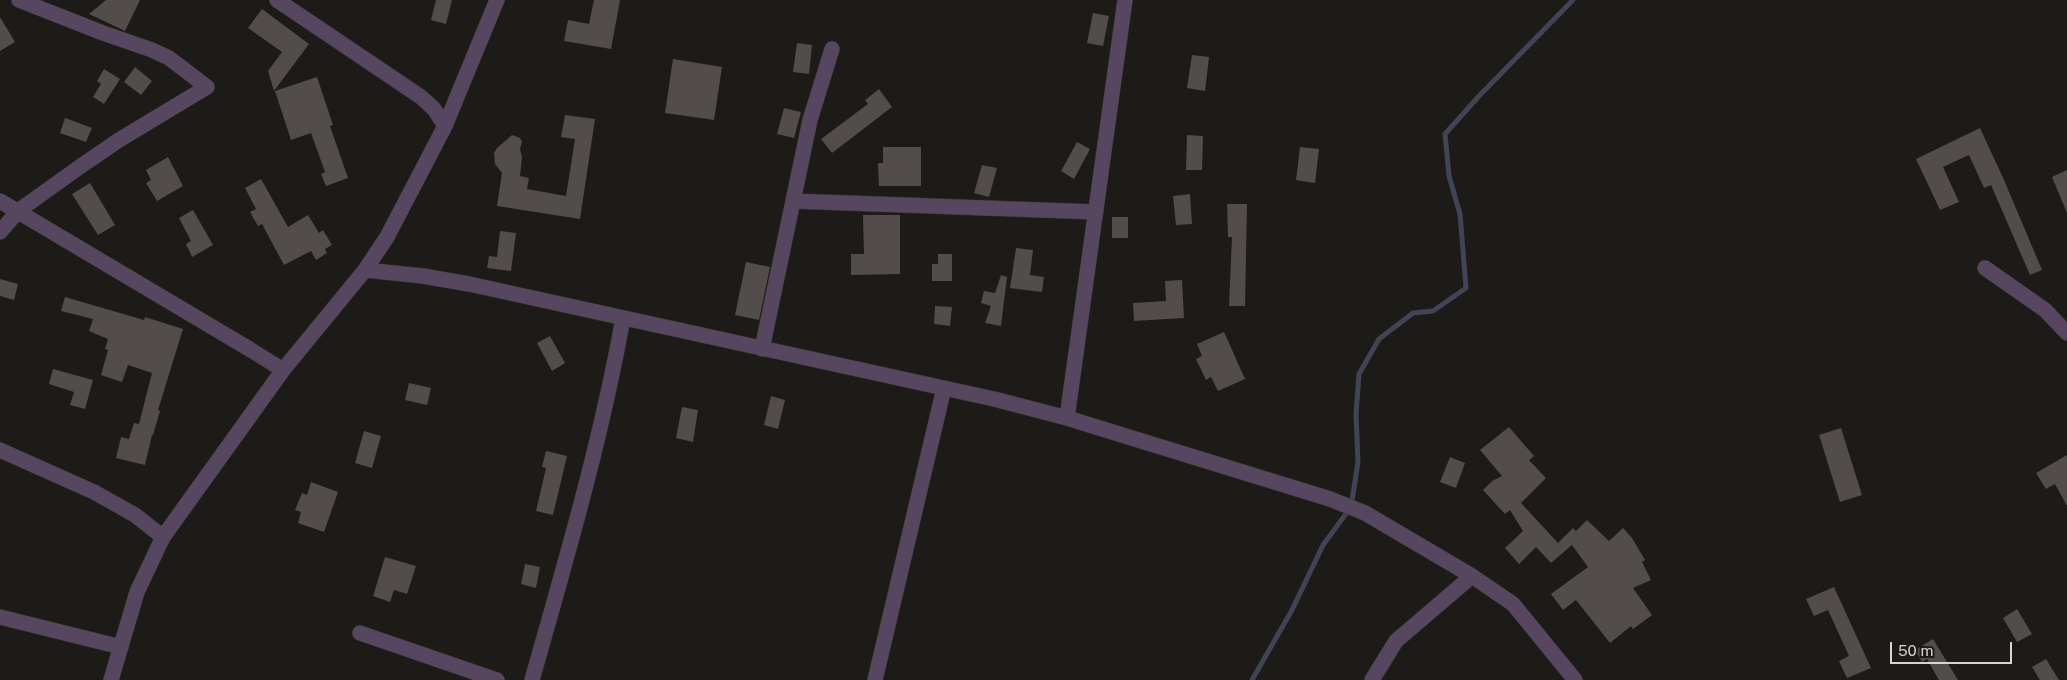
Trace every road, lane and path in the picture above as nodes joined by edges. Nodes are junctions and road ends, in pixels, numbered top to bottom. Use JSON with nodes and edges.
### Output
{"nodes":[{"id":1,"x":19,"y":0,"type":"edge"},
{"id":2,"x":277,"y":0,"type":"edge"},
{"id":3,"x":497,"y":0,"type":"edge"},
{"id":4,"x":1125,"y":0,"type":"edge"},
{"id":5,"x":832,"y":49,"type":"dead end"},
{"id":6,"x":445,"y":126,"type":"junction"},
{"id":7,"x":0,"y":201,"type":"edge"},
{"id":8,"x":793,"y":201,"type":"junction"},
{"id":9,"x":18,"y":211,"type":"junction"},
{"id":10,"x":1096,"y":212,"type":"junction"},
{"id":11,"x":0,"y":232,"type":"edge"},
{"id":12,"x":1985,"y":268,"type":"dead end"},
{"id":13,"x":365,"y":270,"type":"junction"},
{"id":14,"x":623,"y":318,"type":"junction"},
{"id":15,"x":2067,"y":333,"type":"edge"},
{"id":16,"x":762,"y":349,"type":"junction"},
{"id":17,"x":283,"y":370,"type":"junction"},
{"id":18,"x":944,"y":388,"type":"junction"},
{"id":19,"x":1067,"y":418,"type":"junction"},
{"id":20,"x":0,"y":450,"type":"edge"},
{"id":21,"x":163,"y":536,"type":"junction"},
{"id":22,"x":1472,"y":576,"type":"junction"},
{"id":23,"x":0,"y":617,"type":"edge"},
{"id":24,"x":360,"y":633,"type":"dead end"},
{"id":25,"x":121,"y":647,"type":"junction"},
{"id":26,"x":111,"y":680,"type":"edge"},
{"id":27,"x":498,"y":680,"type":"edge"},
{"id":28,"x":532,"y":680,"type":"edge"},
{"id":29,"x":875,"y":680,"type":"edge"},
{"id":30,"x":1372,"y":680,"type":"edge"},
{"id":31,"x":1575,"y":680,"type":"edge"}],
"edges":[{"from":1,"to":9,"type":"street"},
{"from":2,"to":6,"type":"street"},
{"from":3,"to":6,"type":"street"},
{"from":4,"to":10,"type":"street"},
{"from":5,"to":8,"type":"street"},
{"from":6,"to":13,"type":"street"},
{"from":7,"to":9,"type":"street"},
{"from":8,"to":10,"type":"street"},
{"from":8,"to":16,"type":"street"},
{"from":9,"to":11,"type":"street"},
{"from":9,"to":17,"type":"street"},
{"from":10,"to":19,"type":"street"},
{"from":12,"to":15,"type":"street"},
{"from":13,"to":14,"type":"street"},
{"from":13,"to":17,"type":"street"},
{"from":14,"to":16,"type":"street"},
{"from":14,"to":28,"type":"street"},
{"from":16,"to":18,"type":"street"},
{"from":17,"to":21,"type":"street"},
{"from":18,"to":19,"type":"street"},
{"from":18,"to":29,"type":"street"},
{"from":19,"to":22,"type":"street"},
{"from":20,"to":21,"type":"street"},
{"from":21,"to":25,"type":"street"},
{"from":22,"to":30,"type":"street"},
{"from":22,"to":31,"type":"street"},
{"from":23,"to":25,"type":"street"},
{"from":24,"to":27,"type":"street"},
{"from":25,"to":26,"type":"street"}]}
